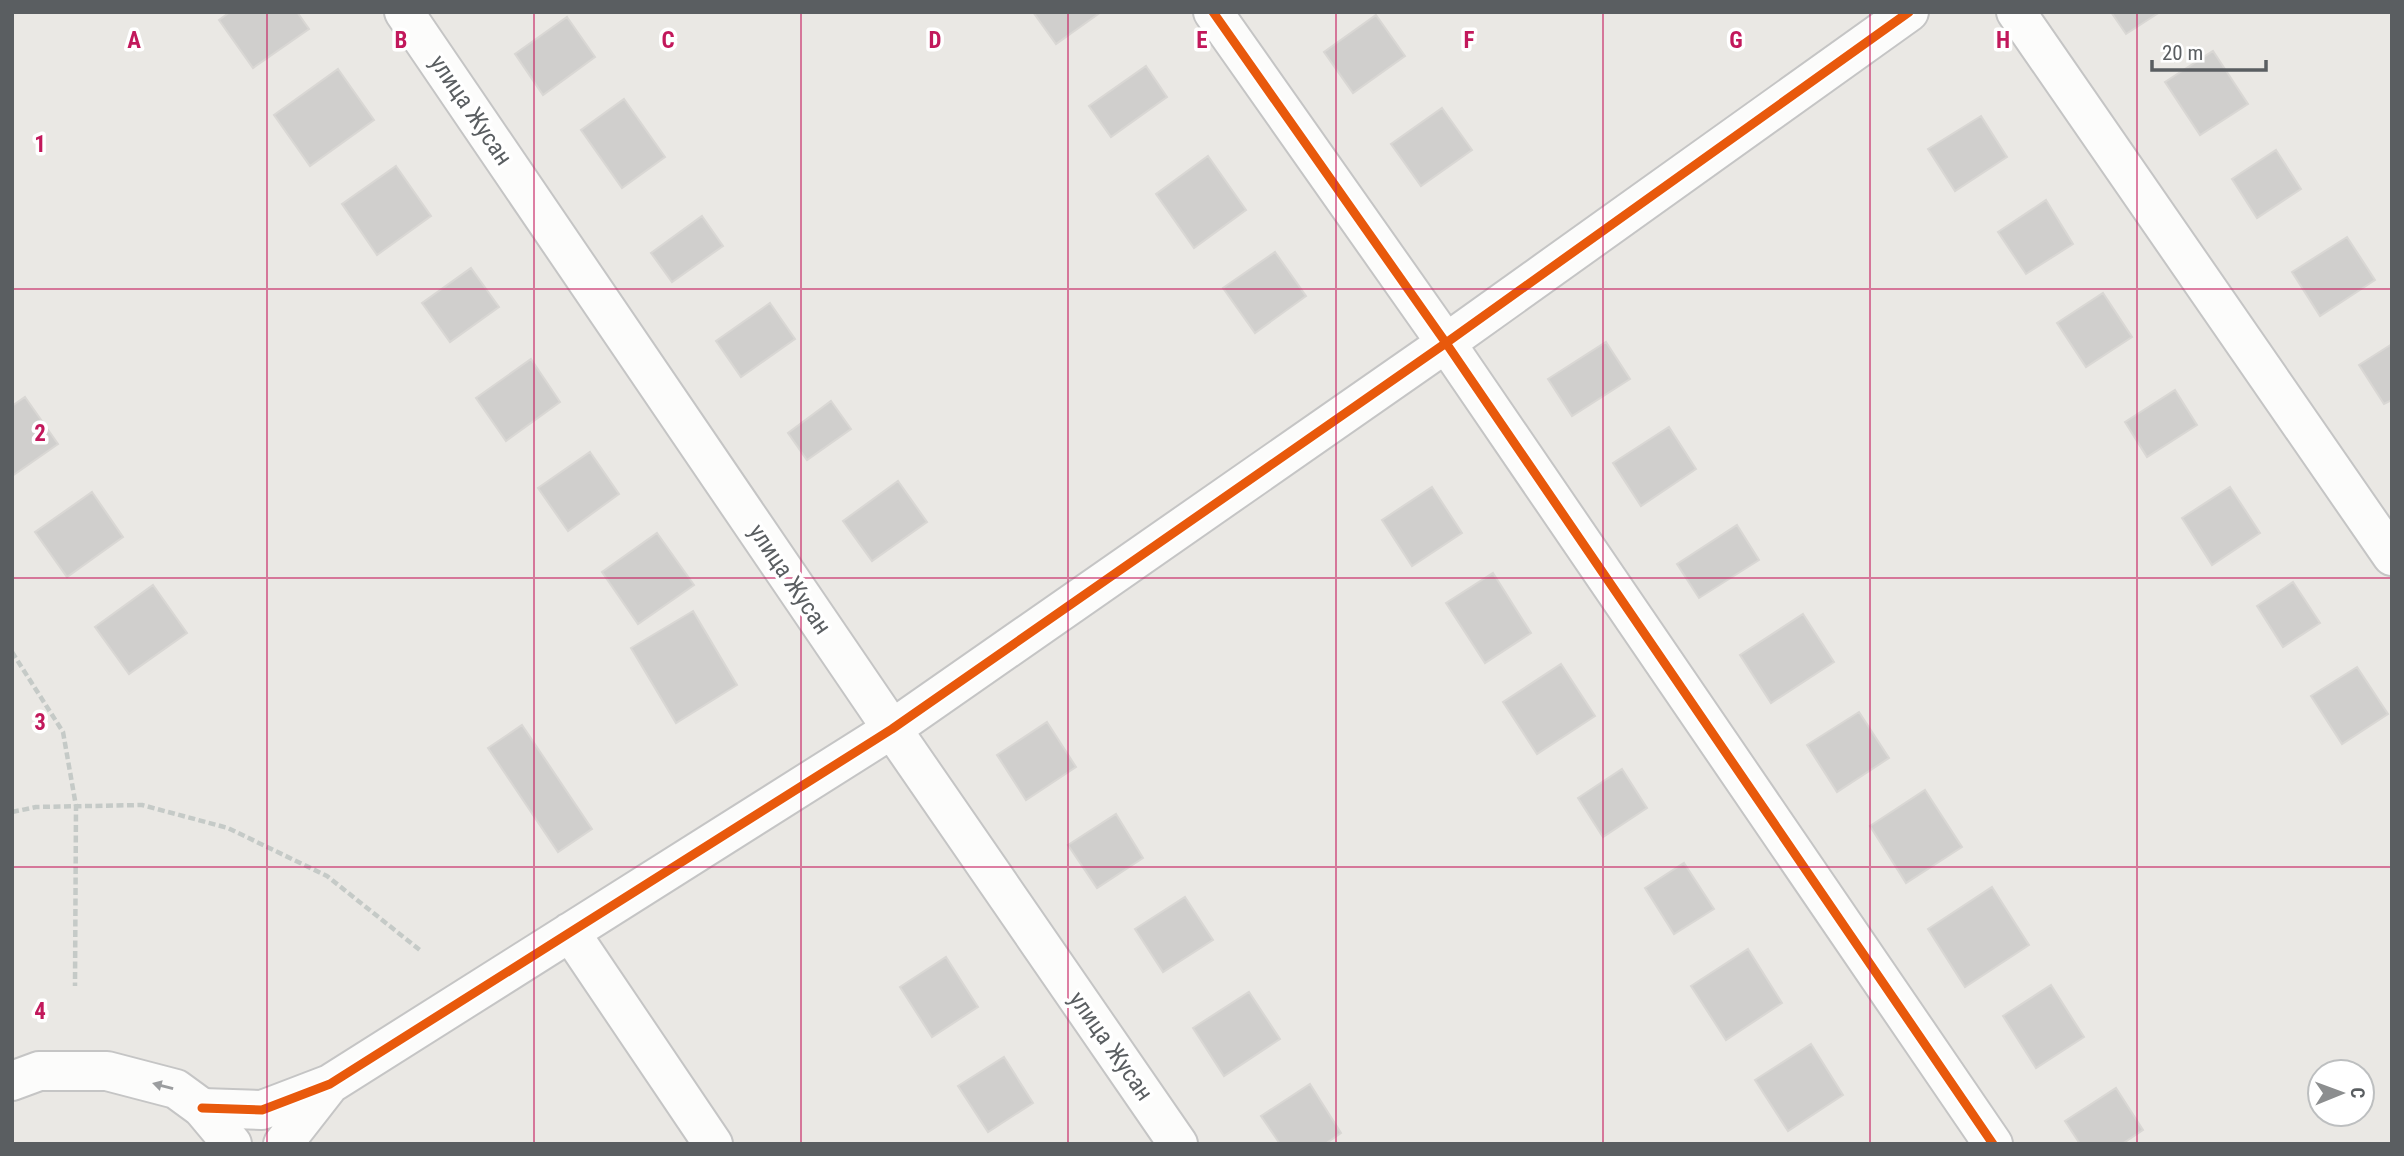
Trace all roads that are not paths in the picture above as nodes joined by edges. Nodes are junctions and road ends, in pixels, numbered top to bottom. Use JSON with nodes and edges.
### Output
{"nodes":[{"id":1,"x":404,"y":12,"type":"edge"},
{"id":2,"x":1213,"y":12,"type":"edge"},
{"id":3,"x":1909,"y":12,"type":"edge"},
{"id":4,"x":2016,"y":12,"type":"edge"},
{"id":5,"x":1446,"y":344,"type":"junction"},
{"id":6,"x":2392,"y":556,"type":"edge"},
{"id":7,"x":892,"y":729,"type":"junction"},
{"id":8,"x":570,"y":932,"type":"junction"},
{"id":9,"x":12,"y":1081,"type":"edge"},
{"id":10,"x":330,"y":1084,"type":"junction"},
{"id":11,"x":202,"y":1108,"type":"junction"},
{"id":12,"x":232,"y":1144,"type":"edge"},
{"id":13,"x":283,"y":1144,"type":"edge"},
{"id":14,"x":713,"y":1144,"type":"edge"},
{"id":15,"x":1178,"y":1144,"type":"edge"},
{"id":16,"x":1993,"y":1144,"type":"edge"}],
"edges":[{"from":1,"to":7,"type":"street","name":"улица Жусан"},
{"from":2,"to":5,"type":"street"},
{"from":3,"to":5,"type":"street"},
{"from":4,"to":6,"type":"street"},
{"from":5,"to":7,"type":"street"},
{"from":5,"to":16,"type":"street"},
{"from":7,"to":8,"type":"street"},
{"from":7,"to":15,"type":"street","name":"улица Жусан"},
{"from":8,"to":10,"type":"street"},
{"from":8,"to":14,"type":"street"},
{"from":11,"to":9,"type":"street","one_way":true},
{"from":10,"to":11,"type":"street"},
{"from":10,"to":13,"type":"street"},
{"from":11,"to":12,"type":"street"}]}
